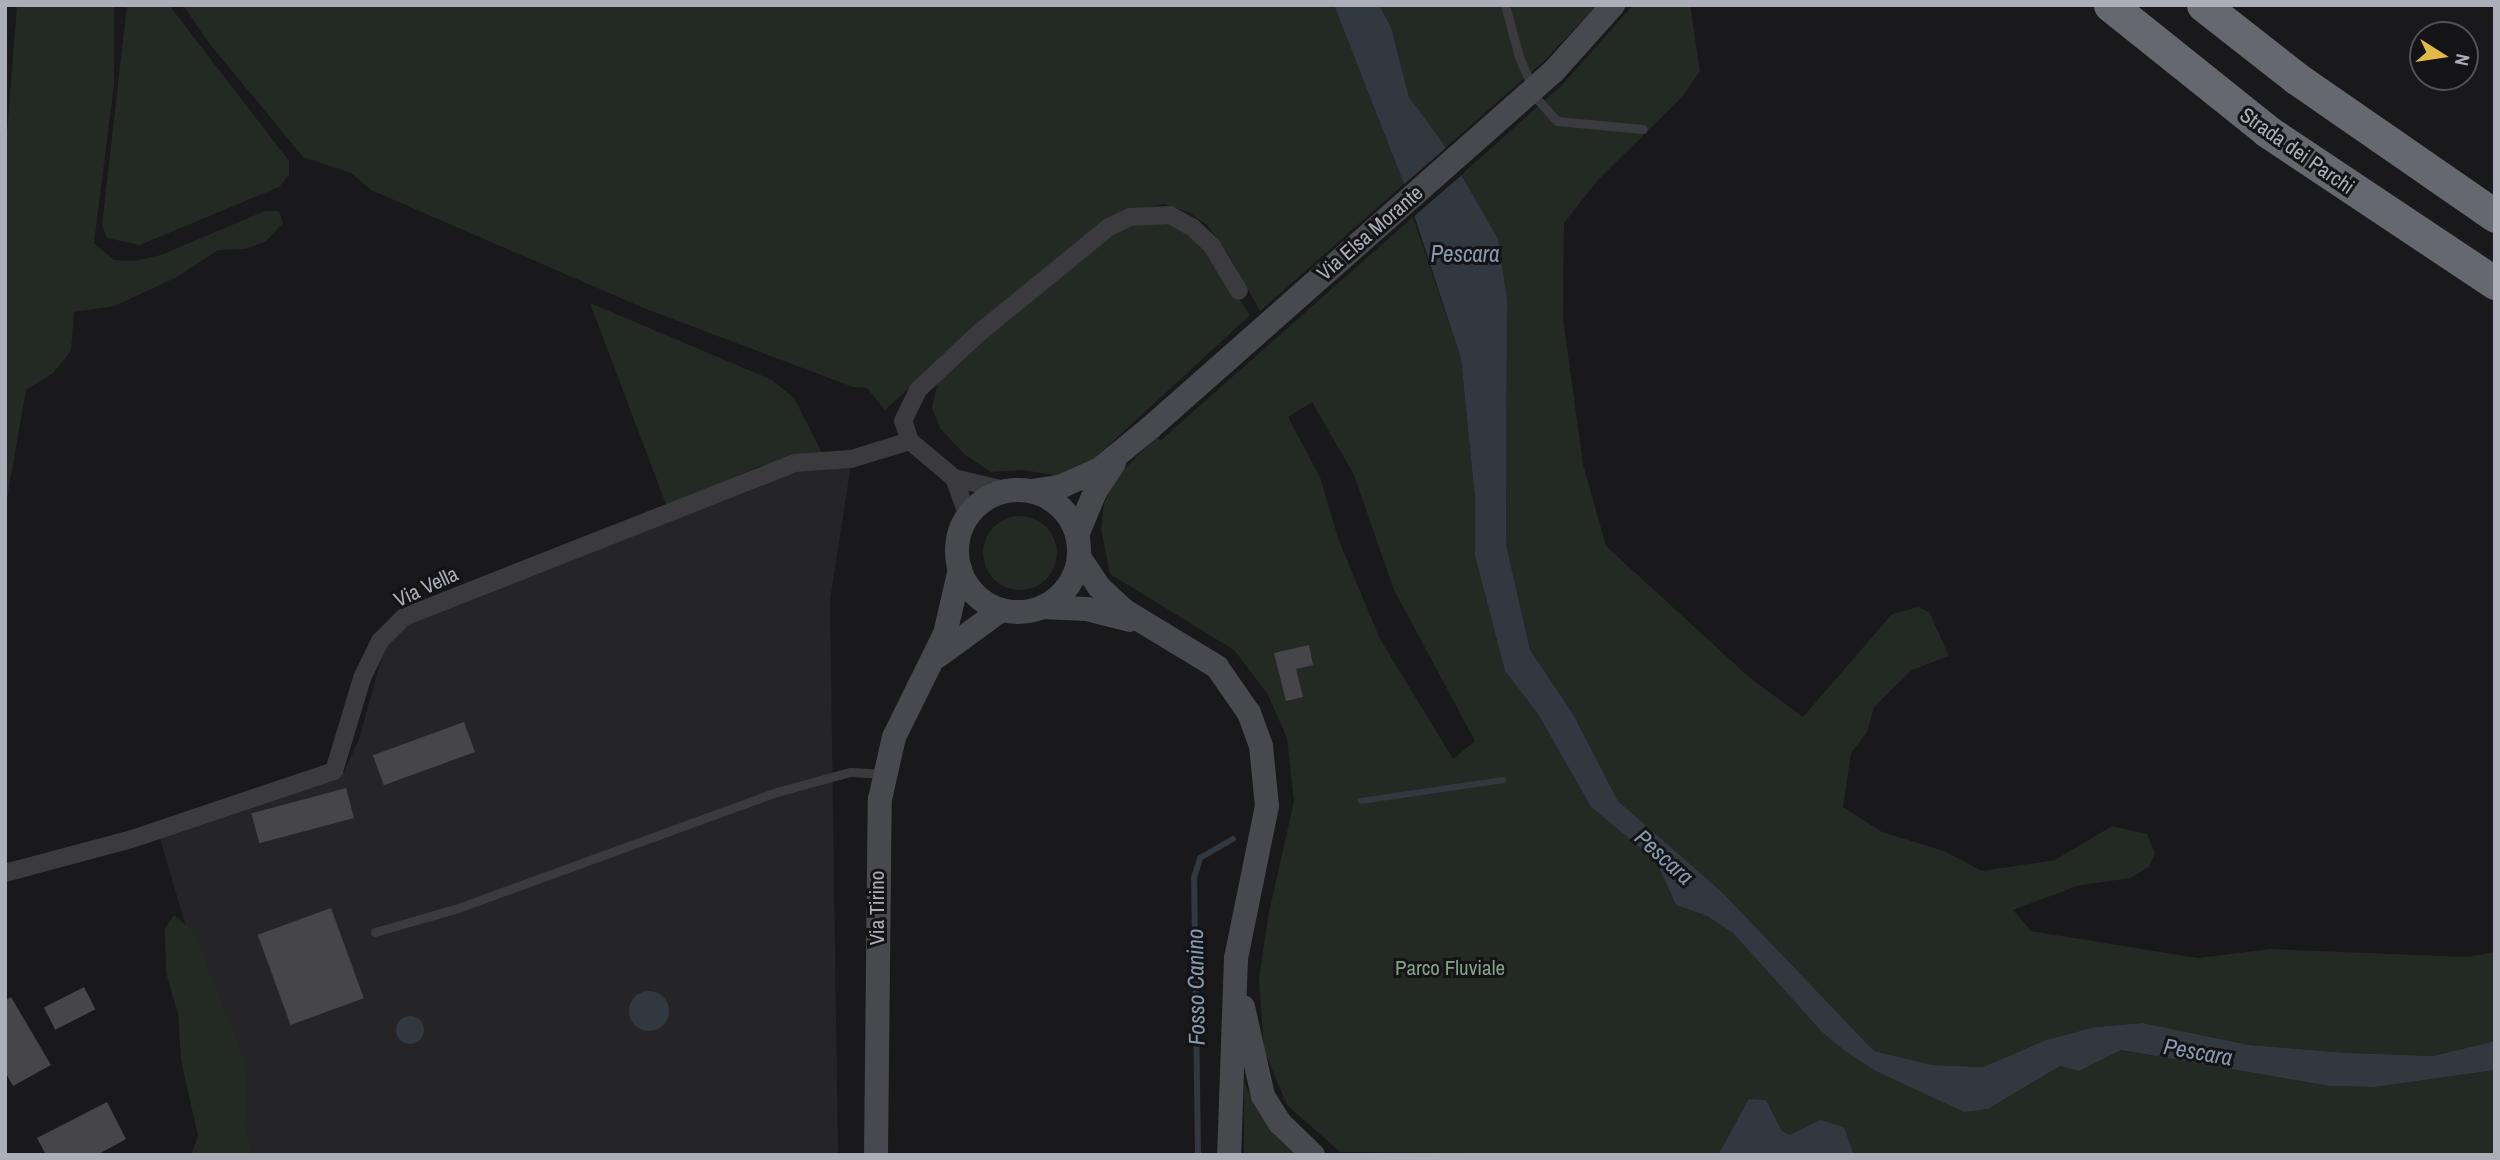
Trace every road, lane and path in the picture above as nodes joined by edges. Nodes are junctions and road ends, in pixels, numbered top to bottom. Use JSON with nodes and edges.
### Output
{"nodes":[{"id":1,"x":1506,"y":5,"type":"edge"},
{"id":2,"x":1613,"y":5,"type":"edge"},
{"id":3,"x":2110,"y":5,"type":"edge"},
{"id":4,"x":2203,"y":5,"type":"edge"},
{"id":5,"x":1533,"y":90,"type":"junction"},
{"id":6,"x":1643,"y":129,"type":"dead end"},
{"id":7,"x":2495,"y":216,"type":"edge"},
{"id":8,"x":2495,"y":283,"type":"edge"},
{"id":9,"x":1239,"y":291,"type":"dead end"},
{"id":10,"x":911,"y":442,"type":"junction"},
{"id":11,"x":1120,"y":454,"type":"junction"},
{"id":12,"x":954,"y":478,"type":"junction"},
{"id":13,"x":1007,"y":491,"type":"junction"},
{"id":14,"x":1032,"y":491,"type":"junction"},
{"id":15,"x":968,"y":516,"type":"junction"},
{"id":16,"x":1078,"y":546,"type":"junction"},
{"id":17,"x":960,"y":569,"type":"junction"},
{"id":18,"x":1042,"y":607,"type":"junction"},
{"id":19,"x":1001,"y":610,"type":"junction"},
{"id":20,"x":1157,"y":631,"type":"junction"},
{"id":21,"x":926,"y":669,"type":"junction"},
{"id":22,"x":884,"y":774,"type":"junction"},
{"id":23,"x":5,"y":873,"type":"edge"},
{"id":24,"x":375,"y":932,"type":"dead end"},
{"id":25,"x":1236,"y":958,"type":"junction"},
{"id":26,"x":876,"y":1155,"type":"edge"},
{"id":27,"x":1229,"y":1155,"type":"edge"},
{"id":28,"x":1313,"y":1155,"type":"edge"}],
"edges":[{"from":1,"to":5,"type":"lane"},
{"from":2,"to":5,"type":"main road","name":"Via Elsa Morante","bridge":true},
{"from":3,"to":8,"type":"highway","name":"Strada dei Parchi"},
{"from":4,"to":7,"type":"highway"},
{"from":5,"to":6,"type":"lane"},
{"from":5,"to":11,"type":"main road","name":"Via Elsa Morante","bridge":true},
{"from":9,"to":10,"type":"street"},
{"from":10,"to":12,"type":"street"},
{"from":10,"to":23,"type":"street","name":"Via Vella"},
{"from":11,"to":14,"type":"main road","name":"Via Elsa Morante"},
{"from":11,"to":16,"type":"main road","name":"Via Elsa Morante"},
{"from":12,"to":13,"type":"street"},
{"from":12,"to":15,"type":"street"},
{"from":13,"to":14,"type":"main road"},
{"from":13,"to":15,"type":"main road"},
{"from":14,"to":16,"type":"main road"},
{"from":15,"to":17,"type":"main road"},
{"from":16,"to":18,"type":"main road"},
{"from":16,"to":20,"type":"main road"},
{"from":17,"to":19,"type":"main road"},
{"from":17,"to":21,"type":"main road","name":"Via Tirino"},
{"from":18,"to":19,"type":"main road"},
{"from":18,"to":20,"type":"main road"},
{"from":19,"to":21,"type":"main road","name":"Via Tirino"},
{"from":20,"to":25,"type":"main road"},
{"from":21,"to":22,"type":"main road","name":"Via Tirino"},
{"from":22,"to":24,"type":"lane"},
{"from":22,"to":26,"type":"main road","name":"Via Tirino"},
{"from":25,"to":27,"type":"main road"},
{"from":25,"to":28,"type":"main road"}]}
